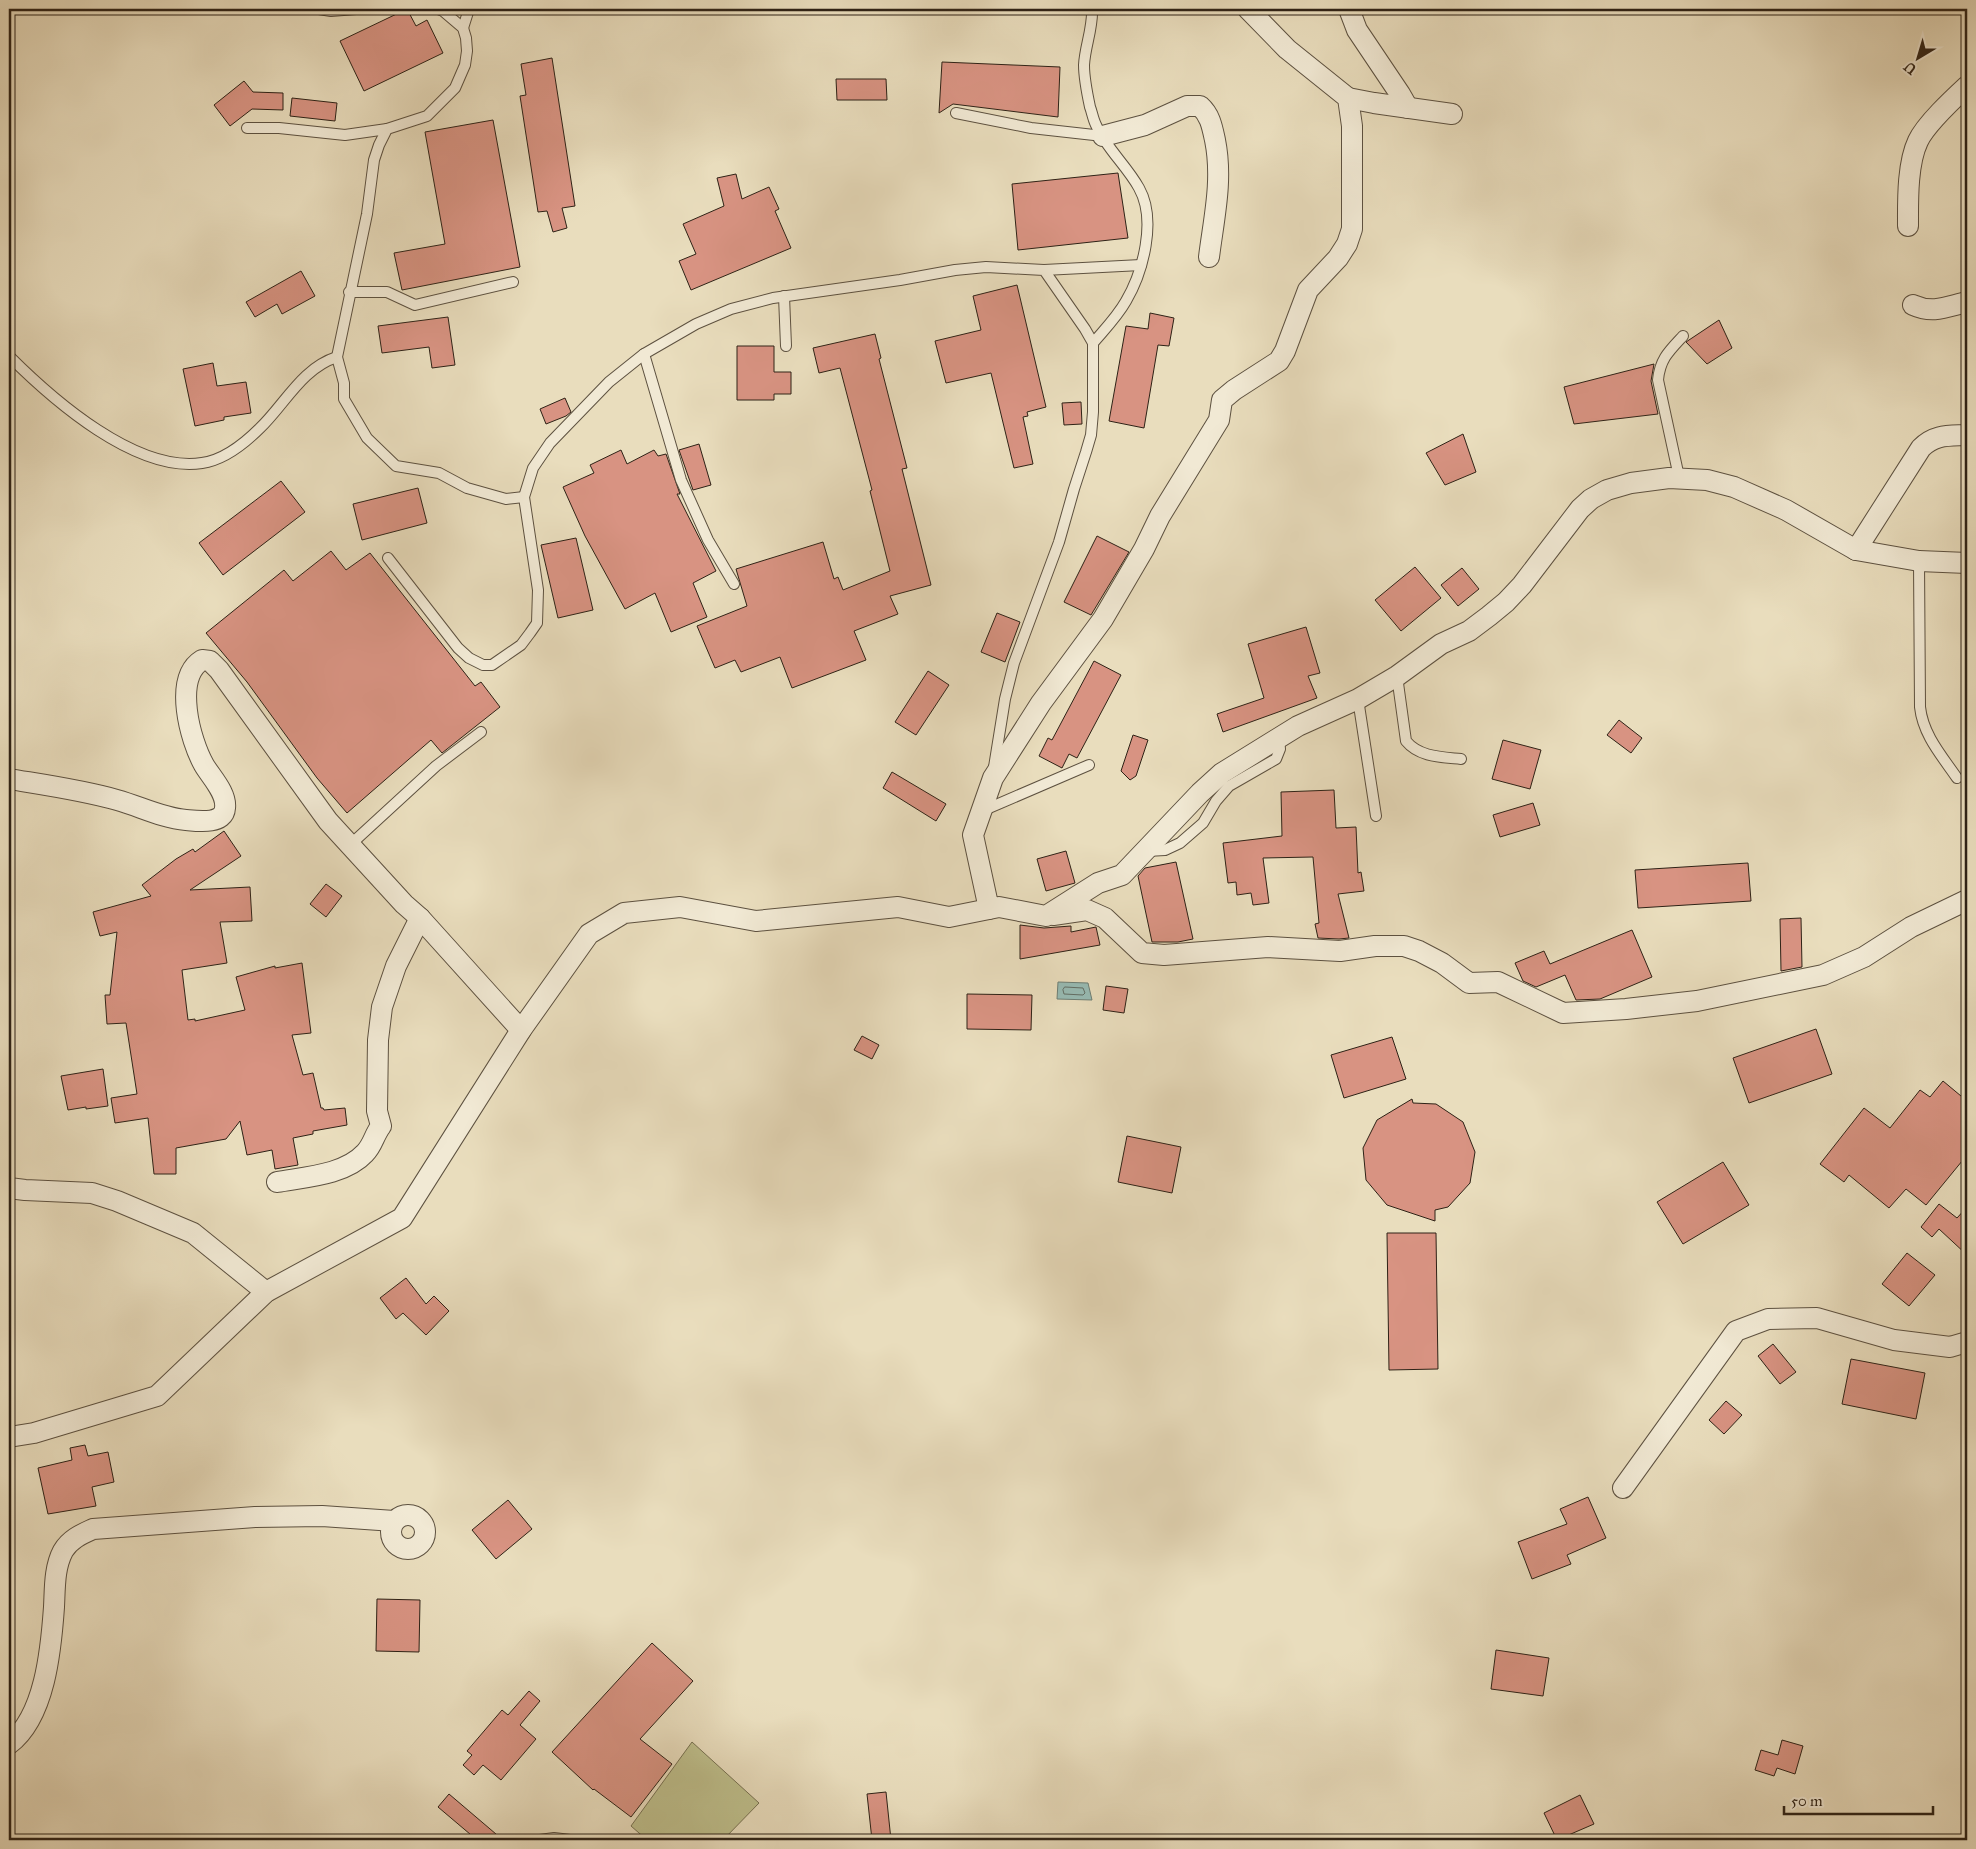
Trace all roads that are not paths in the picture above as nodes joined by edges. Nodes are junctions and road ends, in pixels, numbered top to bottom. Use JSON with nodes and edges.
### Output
{"nodes":[{"id":1,"x":319,"y":9,"type":"edge"},
{"id":2,"x":356,"y":9,"type":"edge"},
{"id":3,"x":438,"y":9,"type":"edge"},
{"id":4,"x":470,"y":9,"type":"edge"},
{"id":5,"x":1092,"y":9,"type":"edge"},
{"id":6,"x":1248,"y":9,"type":"edge"},
{"id":7,"x":1348,"y":9,"type":"edge"},
{"id":8,"x":463,"y":28,"type":"junction"},
{"id":9,"x":1967,"y":86,"type":"edge"},
{"id":10,"x":1348,"y":98,"type":"junction"},
{"id":11,"x":1408,"y":108,"type":"junction"},
{"id":12,"x":956,"y":112,"type":"dead end"},
{"id":13,"x":1452,"y":114,"type":"dead end"},
{"id":14,"x":247,"y":128,"type":"dead end"},
{"id":15,"x":387,"y":129,"type":"junction"},
{"id":16,"x":1103,"y":136,"type":"junction"},
{"id":17,"x":1908,"y":226,"type":"dead end"},
{"id":18,"x":1208,"y":257,"type":"dead end"},
{"id":19,"x":1141,"y":265,"type":"junction"},
{"id":20,"x":1044,"y":270,"type":"junction"},
{"id":21,"x":513,"y":282,"type":"dead end"},
{"id":22,"x":349,"y":292,"type":"junction"},
{"id":23,"x":784,"y":296,"type":"junction"},
{"id":24,"x":1967,"y":302,"type":"edge"},
{"id":25,"x":1912,"y":304,"type":"dead end"},
{"id":26,"x":1683,"y":336,"type":"dead end"},
{"id":27,"x":1093,"y":344,"type":"junction"},
{"id":28,"x":786,"y":346,"type":"dead end"},
{"id":29,"x":644,"y":354,"type":"junction"},
{"id":30,"x":9,"y":356,"type":"edge"},
{"id":31,"x":337,"y":357,"type":"junction"},
{"id":32,"x":1967,"y":435,"type":"edge"},
{"id":33,"x":1679,"y":477,"type":"junction"},
{"id":34,"x":524,"y":497,"type":"junction"},
{"id":35,"x":1856,"y":550,"type":"junction"},
{"id":36,"x":388,"y":558,"type":"dead end"},
{"id":37,"x":1919,"y":561,"type":"junction"},
{"id":38,"x":1967,"y":563,"type":"edge"},
{"id":39,"x":734,"y":584,"type":"dead end"},
{"id":40,"x":1397,"y":676,"type":"junction"},
{"id":41,"x":1358,"y":699,"type":"junction"},
{"id":42,"x":481,"y":732,"type":"dead end"},
{"id":43,"x":1460,"y":759,"type":"dead end"},
{"id":44,"x":1089,"y":765,"type":"dead end"},
{"id":45,"x":992,"y":778,"type":"junction"},
{"id":46,"x":1957,"y":778,"type":"dead end"},
{"id":47,"x":9,"y":779,"type":"edge"},
{"id":48,"x":981,"y":811,"type":"junction"},
{"id":49,"x":1376,"y":816,"type":"dead end"},
{"id":50,"x":350,"y":845,"type":"junction"},
{"id":51,"x":1967,"y":900,"type":"edge"},
{"id":52,"x":989,"y":909,"type":"junction"},
{"id":53,"x":1046,"y":916,"type":"junction"},
{"id":54,"x":420,"y":918,"type":"junction"},
{"id":55,"x":521,"y":1030,"type":"junction"},
{"id":56,"x":277,"y":1182,"type":"dead end"},
{"id":57,"x":9,"y":1188,"type":"edge"},
{"id":58,"x":266,"y":1292,"type":"junction"},
{"id":59,"x":1967,"y":1342,"type":"edge"},
{"id":60,"x":9,"y":1437,"type":"edge"},
{"id":61,"x":1624,"y":1488,"type":"dead end"},
{"id":62,"x":394,"y":1521,"type":"dead end"},
{"id":63,"x":9,"y":1744,"type":"edge"},
{"id":64,"x":540,"y":1840,"type":"edge"},
{"id":65,"x":570,"y":1840,"type":"edge"}],
"edges":[{"from":1,"to":2,"type":"lane"},
{"from":3,"to":8,"type":"lane"},
{"from":4,"to":8,"type":"lane"},
{"from":5,"to":16,"type":"lane"},
{"from":6,"to":10,"type":"street"},
{"from":7,"to":11,"type":"street"},
{"from":8,"to":15,"type":"lane"},
{"from":9,"to":17,"type":"street"},
{"from":10,"to":11,"type":"street"},
{"from":10,"to":45,"type":"street"},
{"from":11,"to":13,"type":"street"},
{"from":12,"to":16,"type":"lane"},
{"from":14,"to":15,"type":"lane"},
{"from":15,"to":22,"type":"lane"},
{"from":16,"to":18,"type":"street"},
{"from":16,"to":19,"type":"lane"},
{"from":19,"to":20,"type":"lane"},
{"from":19,"to":27,"type":"lane"},
{"from":20,"to":23,"type":"lane"},
{"from":20,"to":27,"type":"lane"},
{"from":21,"to":22,"type":"lane"},
{"from":22,"to":31,"type":"lane"},
{"from":23,"to":28,"type":"lane"},
{"from":23,"to":29,"type":"lane"},
{"from":24,"to":25,"type":"street"},
{"from":26,"to":33,"type":"lane"},
{"from":27,"to":45,"type":"lane"},
{"from":29,"to":34,"type":"lane"},
{"from":29,"to":39,"type":"lane"},
{"from":30,"to":31,"type":"lane"},
{"from":31,"to":34,"type":"lane"},
{"from":32,"to":35,"type":"street"},
{"from":33,"to":35,"type":"street"},
{"from":33,"to":40,"type":"street"},
{"from":34,"to":36,"type":"lane"},
{"from":35,"to":37,"type":"street"},
{"from":37,"to":38,"type":"street"},
{"from":37,"to":46,"type":"lane"},
{"from":40,"to":41,"type":"street"},
{"from":40,"to":43,"type":"lane"},
{"from":41,"to":49,"type":"lane"},
{"from":41,"to":53,"type":"street"},
{"from":42,"to":50,"type":"lane"},
{"from":44,"to":48,"type":"lane"},
{"from":45,"to":48,"type":"street"},
{"from":47,"to":50,"type":"street"},
{"from":48,"to":52,"type":"street"},
{"from":50,"to":54,"type":"street"},
{"from":51,"to":53,"type":"street"},
{"from":52,"to":53,"type":"street"},
{"from":52,"to":55,"type":"street"},
{"from":54,"to":55,"type":"street"},
{"from":54,"to":56,"type":"street"},
{"from":55,"to":58,"type":"street"},
{"from":57,"to":58,"type":"street"},
{"from":58,"to":60,"type":"street"},
{"from":59,"to":61,"type":"street"},
{"from":62,"to":63,"type":"street"},
{"from":64,"to":65,"type":"lane"}]}
